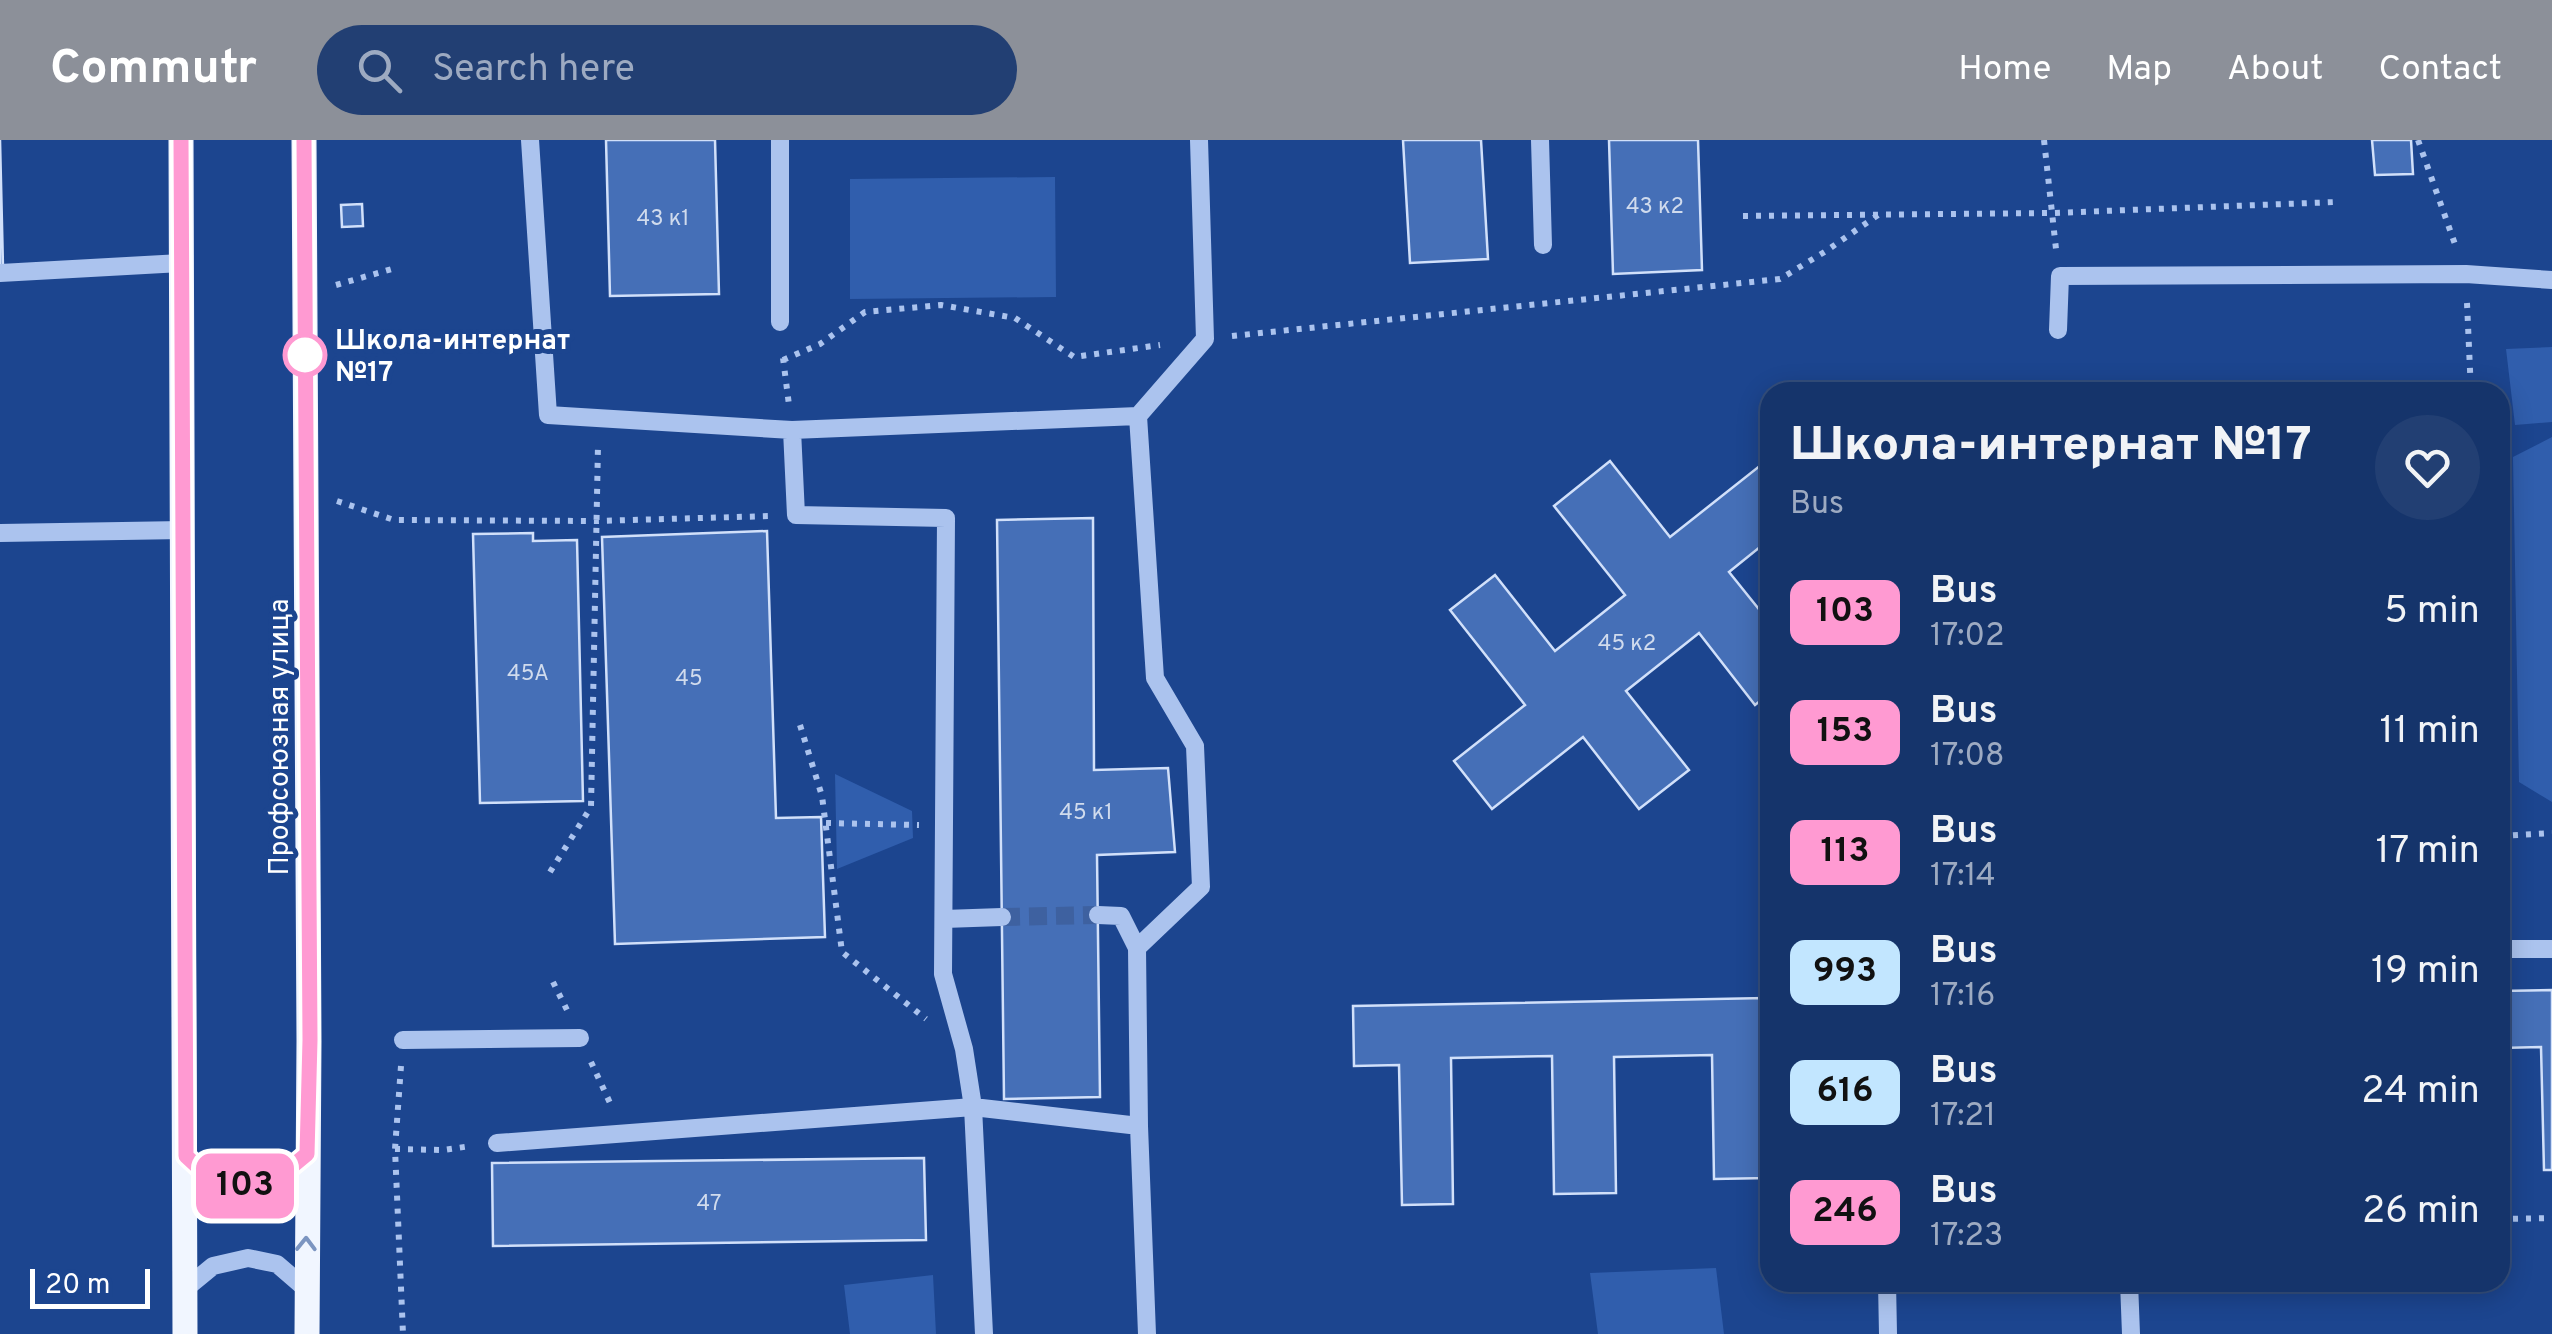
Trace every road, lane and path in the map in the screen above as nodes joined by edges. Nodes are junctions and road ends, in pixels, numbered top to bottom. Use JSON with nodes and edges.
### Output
{"nodes":[{"id":1,"x":181,"y":140,"type":"edge"},
{"id":2,"x":304,"y":140,"type":"edge"},
{"id":3,"x":530,"y":140,"type":"edge"},
{"id":4,"x":780,"y":140,"type":"edge"},
{"id":5,"x":1200,"y":140,"type":"edge"},
{"id":6,"x":1540,"y":140,"type":"edge"},
{"id":7,"x":2044,"y":140,"type":"edge"},
{"id":8,"x":2336,"y":202,"type":"dead end"},
{"id":9,"x":2052,"y":213,"type":"junction"},
{"id":10,"x":1878,"y":214,"type":"junction"},
{"id":11,"x":1743,"y":216,"type":"dead end"},
{"id":12,"x":1542,"y":244,"type":"dead end"},
{"id":13,"x":180,"y":263,"type":"junction"},
{"id":14,"x":0,"y":273,"type":"edge"},
{"id":15,"x":2060,"y":276,"type":"junction"},
{"id":16,"x":2552,"y":280,"type":"edge"},
{"id":17,"x":780,"y":322,"type":"joint"},
{"id":18,"x":2058,"y":330,"type":"dead end"},
{"id":19,"x":1205,"y":339,"type":"junction"},
{"id":20,"x":783,"y":360,"type":"junction"},
{"id":21,"x":1138,"y":416,"type":"junction"},
{"id":22,"x":599,"y":418,"type":"junction"},
{"id":23,"x":792,"y":430,"type":"junction"},
{"id":24,"x":796,"y":515,"type":"junction"},
{"id":25,"x":394,"y":520,"type":"dead end"},
{"id":26,"x":597,"y":521,"type":"junction"},
{"id":27,"x":183,"y":530,"type":"junction"},
{"id":28,"x":0,"y":533,"type":"edge"},
{"id":29,"x":800,"y":725,"type":"dead end"},
{"id":30,"x":826,"y":823,"type":"junction"},
{"id":31,"x":944,"y":824,"type":"junction"},
{"id":32,"x":2552,"y":833,"type":"edge"},
{"id":33,"x":2510,"y":835,"type":"edge"},
{"id":34,"x":550,"y":872,"type":"dead end"},
{"id":35,"x":1098,"y":915,"type":"tunnel mouth"},
{"id":36,"x":1002,"y":917,"type":"tunnel mouth"},
{"id":37,"x":944,"y":919,"type":"junction"},
{"id":38,"x":1137,"y":948,"type":"junction"},
{"id":39,"x":2552,"y":949,"type":"edge"},
{"id":40,"x":2510,"y":950,"type":"edge"},
{"id":41,"x":580,"y":1038,"type":"joint"},
{"id":42,"x":404,"y":1040,"type":"joint"},
{"id":43,"x":964,"y":1049,"type":"junction"},
{"id":44,"x":973,"y":1108,"type":"junction"},
{"id":45,"x":1140,"y":1126,"type":"junction"},
{"id":46,"x":624,"y":1134,"type":"junction"},
{"id":47,"x":497,"y":1143,"type":"dead end"},
{"id":48,"x":395,"y":1150,"type":"junction"},
{"id":49,"x":443,"y":1150,"type":"dead end"},
{"id":50,"x":307,"y":1154,"type":"junction"},
{"id":51,"x":186,"y":1156,"type":"junction"},
{"id":52,"x":2552,"y":1218,"type":"edge"},
{"id":53,"x":2510,"y":1220,"type":"edge"},
{"id":54,"x":186,"y":1289,"type":"junction"},
{"id":55,"x":306,"y":1289,"type":"junction"},
{"id":56,"x":1887,"y":1292,"type":"edge"},
{"id":57,"x":2129,"y":1292,"type":"edge"},
{"id":58,"x":185,"y":1334,"type":"edge"},
{"id":59,"x":307,"y":1334,"type":"edge"},
{"id":60,"x":403,"y":1334,"type":"edge"},
{"id":61,"x":984,"y":1334,"type":"edge"},
{"id":62,"x":1147,"y":1334,"type":"edge"},
{"id":63,"x":1888,"y":1334,"type":"edge"},
{"id":64,"x":2131,"y":1334,"type":"edge"}],
"edges":[{"from":1,"to":13,"type":"main road"},
{"from":2,"to":50,"type":"main road","name":"Профсоюзная улица"},
{"from":3,"to":22,"type":"street"},
{"from":4,"to":17,"type":"street"},
{"from":5,"to":19,"type":"street"},
{"from":6,"to":12,"type":"street"},
{"from":7,"to":9,"type":"path"},
{"from":8,"to":9,"type":"path"},
{"from":9,"to":10,"type":"path"},
{"from":9,"to":15,"type":"path"},
{"from":10,"to":11,"type":"path"},
{"from":10,"to":19,"type":"path"},
{"from":13,"to":14,"type":"street"},
{"from":13,"to":27,"type":"main road"},
{"from":15,"to":16,"type":"street"},
{"from":15,"to":18,"type":"street"},
{"from":17,"to":20,"type":"path"},
{"from":19,"to":20,"type":"path"},
{"from":19,"to":21,"type":"street"},
{"from":20,"to":23,"type":"path"},
{"from":21,"to":23,"type":"street"},
{"from":21,"to":38,"type":"street"},
{"from":22,"to":23,"type":"street"},
{"from":22,"to":26,"type":"path"},
{"from":23,"to":24,"type":"street"},
{"from":24,"to":26,"type":"path"},
{"from":24,"to":31,"type":"street"},
{"from":25,"to":26,"type":"path"},
{"from":26,"to":34,"type":"path"},
{"from":27,"to":28,"type":"street"},
{"from":27,"to":51,"type":"main road"},
{"from":29,"to":30,"type":"path"},
{"from":30,"to":31,"type":"path"},
{"from":30,"to":43,"type":"path"},
{"from":31,"to":37,"type":"street"},
{"from":32,"to":33,"type":"path"},
{"from":35,"to":38,"type":"street"},
{"from":36,"to":37,"type":"street"},
{"from":37,"to":43,"type":"street"},
{"from":38,"to":45,"type":"street"},
{"from":39,"to":40,"type":"street"},
{"from":41,"to":42,"type":"street"},
{"from":41,"to":46,"type":"path"},
{"from":42,"to":48,"type":"path"},
{"from":43,"to":44,"type":"street"},
{"from":44,"to":45,"type":"street"},
{"from":44,"to":46,"type":"street"},
{"from":44,"to":61,"type":"street"},
{"from":45,"to":62,"type":"street"},
{"from":46,"to":47,"type":"street"},
{"from":48,"to":49,"type":"path"},
{"from":48,"to":60,"type":"path"},
{"from":50,"to":51,"type":"street"},
{"from":55,"to":50,"type":"main road","name":"Профсоюзная улица","one_way":true},
{"from":51,"to":54,"type":"main road"},
{"from":52,"to":53,"type":"path"},
{"from":54,"to":55,"type":"street"},
{"from":54,"to":58,"type":"main road"},
{"from":55,"to":59,"type":"main road","name":"Профсоюзная улица"},
{"from":56,"to":63,"type":"street"},
{"from":57,"to":64,"type":"street"}]}
